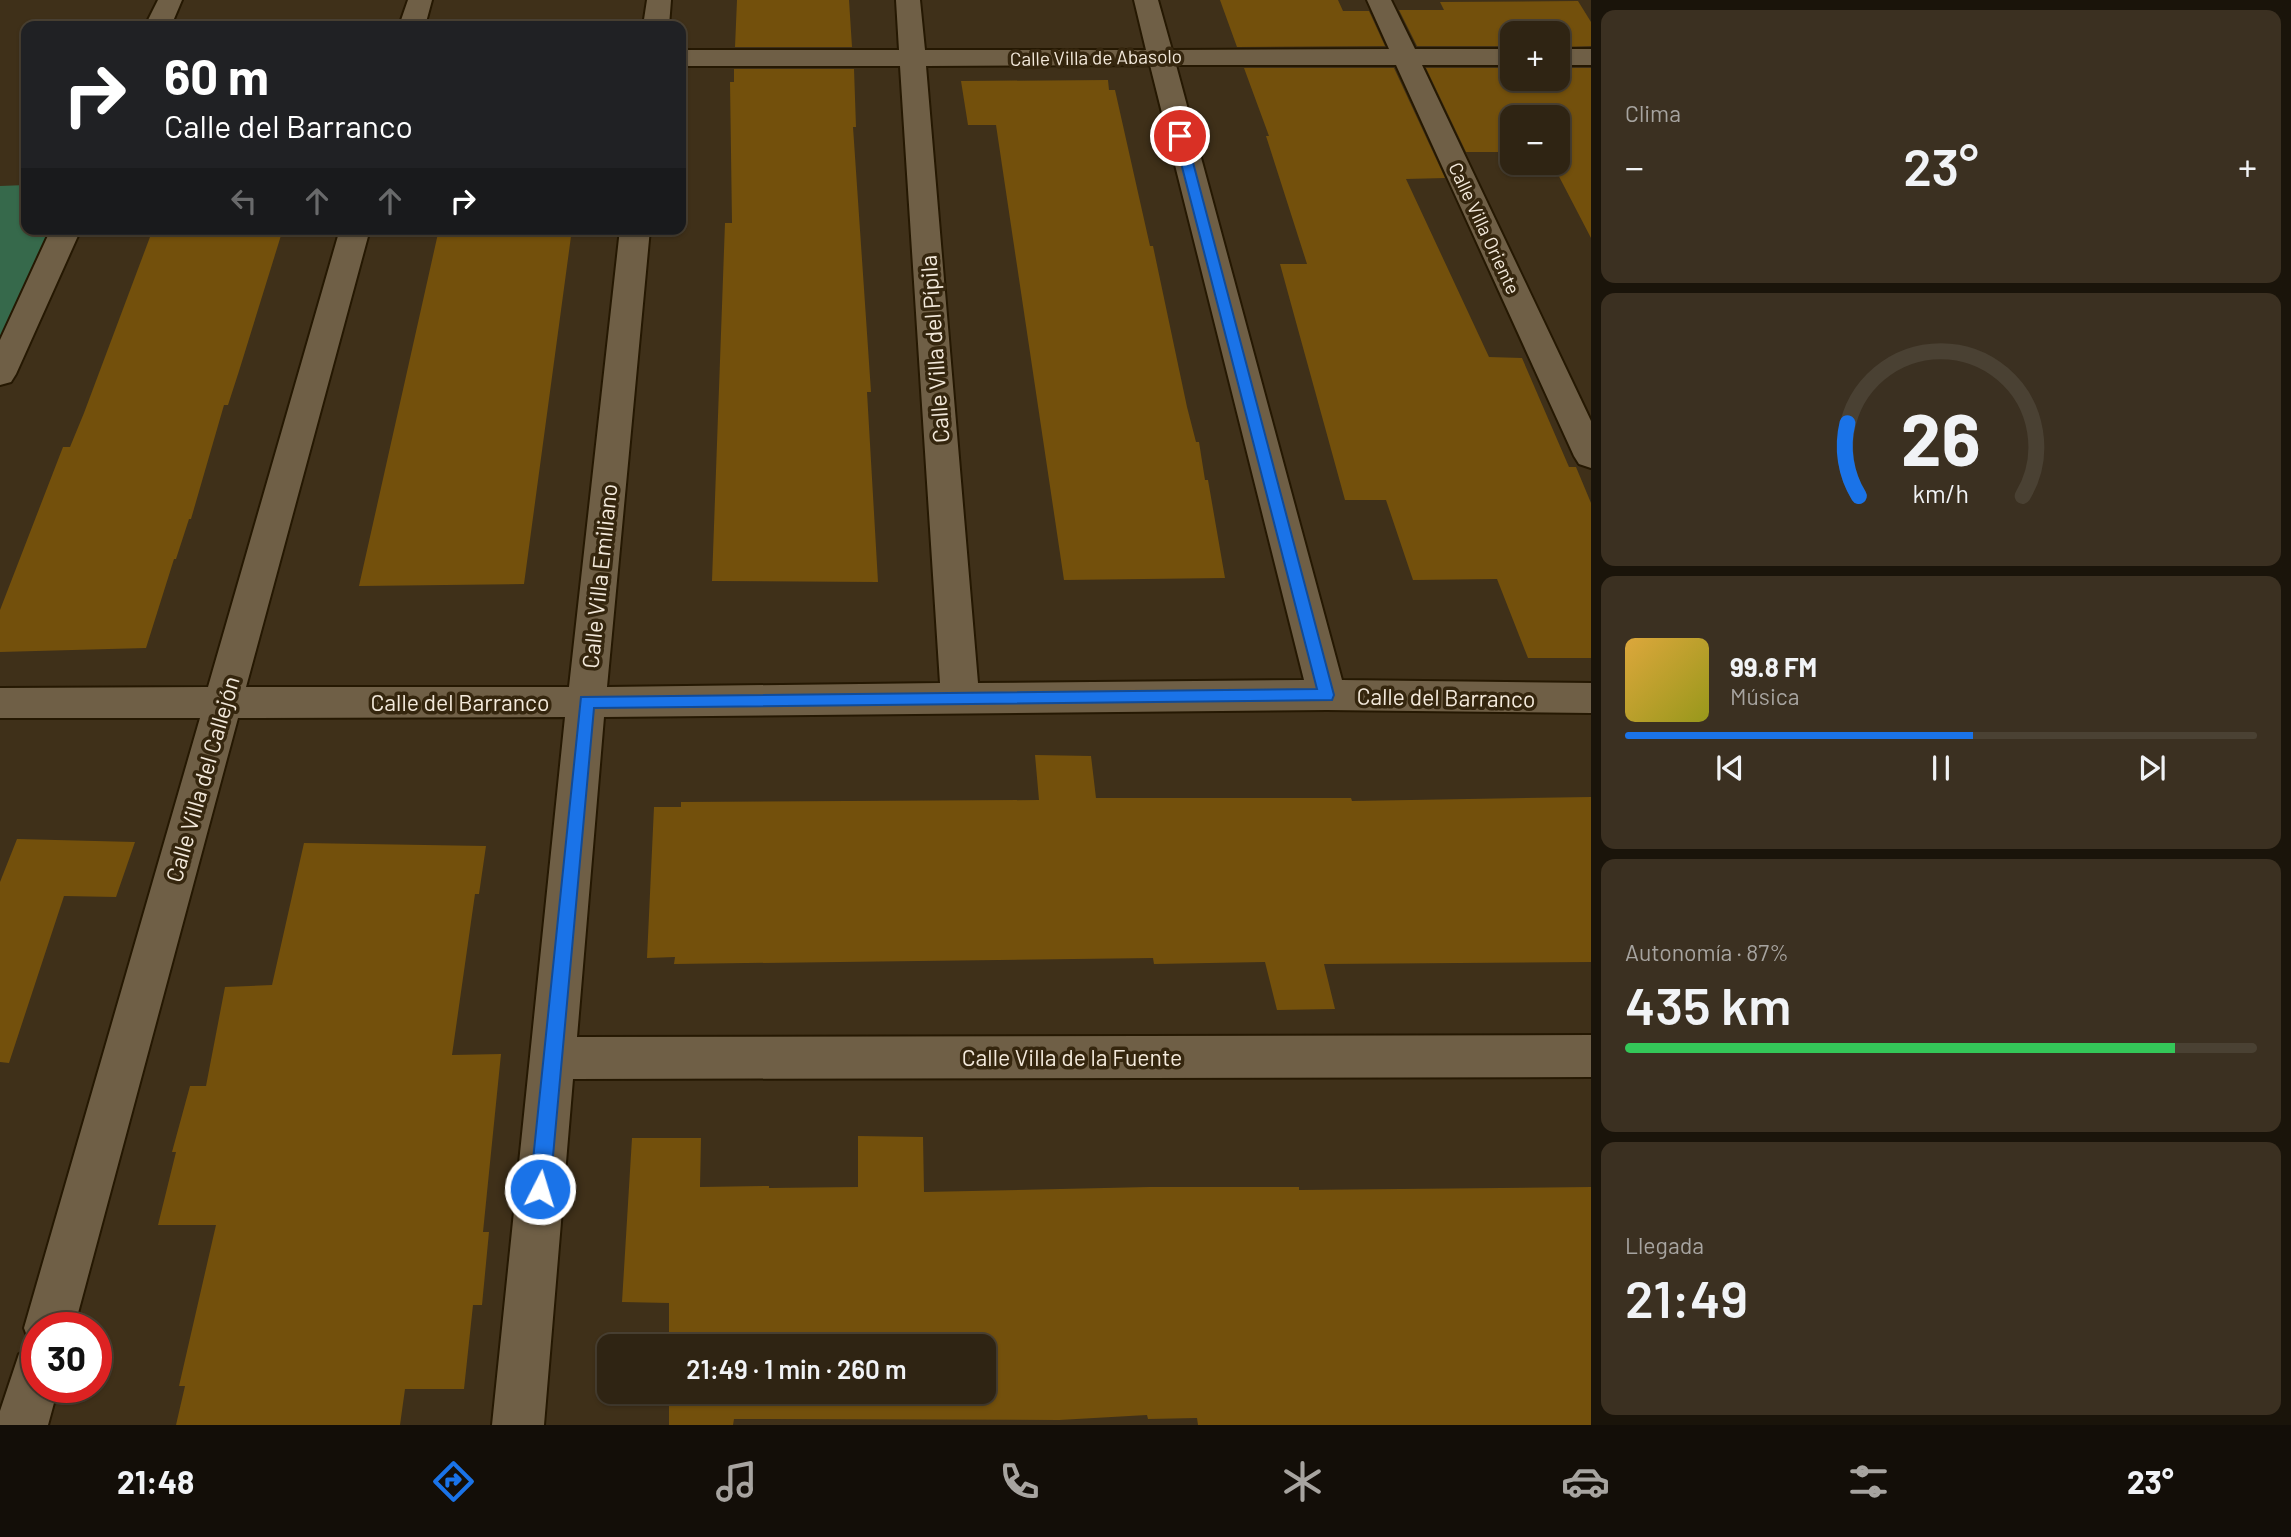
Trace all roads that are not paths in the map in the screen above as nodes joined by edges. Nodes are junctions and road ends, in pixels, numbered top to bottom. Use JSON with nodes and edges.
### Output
{"nodes":[{"id":1,"x":170,"y":0,"type":"edge"},
{"id":2,"x":420,"y":0,"type":"edge"},
{"id":3,"x":659,"y":0,"type":"edge"},
{"id":4,"x":908,"y":0,"type":"edge"},
{"id":5,"x":1146,"y":0,"type":"edge"},
{"id":6,"x":1379,"y":0,"type":"edge"},
{"id":7,"x":160,"y":21,"type":"edge"},
{"id":8,"x":414,"y":21,"type":"edge"},
{"id":9,"x":657,"y":21,"type":"edge"},
{"id":10,"x":1159,"y":56,"type":"junction"},
{"id":11,"x":1405,"y":57,"type":"junction"},
{"id":12,"x":1500,"y":57,"type":"edge"},
{"id":13,"x":1570,"y":57,"type":"edge"},
{"id":14,"x":1591,"y":57,"type":"edge"},
{"id":15,"x":686,"y":58,"type":"edge"},
{"id":16,"x":912,"y":59,"type":"junction"},
{"id":17,"x":63,"y":235,"type":"edge"},
{"id":18,"x":353,"y":235,"type":"edge"},
{"id":19,"x":634,"y":235,"type":"edge"},
{"id":20,"x":0,"y":374,"type":"edge"},
{"id":21,"x":1591,"y":456,"type":"edge"},
{"id":22,"x":1326,"y":695,"type":"junction"},
{"id":23,"x":960,"y":698,"type":"junction"},
{"id":24,"x":1591,"y":698,"type":"edge"},
{"id":25,"x":223,"y":702,"type":"junction"},
{"id":26,"x":586,"y":702,"type":"junction"},
{"id":27,"x":0,"y":703,"type":"edge"},
{"id":28,"x":1591,"y":1056,"type":"edge"},
{"id":29,"x":552,"y":1059,"type":"junction"},
{"id":30,"x":53,"y":1312,"type":"edge"},
{"id":31,"x":28,"y":1403,"type":"edge"},
{"id":32,"x":22,"y":1425,"type":"edge"},
{"id":33,"x":518,"y":1425,"type":"edge"}],
"edges":[{"from":1,"to":7,"type":"street"},
{"from":2,"to":8,"type":"street"},
{"from":3,"to":9,"type":"street"},
{"from":4,"to":16,"type":"street","name":"Calle Villa del Pípila"},
{"from":5,"to":10,"type":"street"},
{"from":6,"to":11,"type":"street","name":"Calle Villa Oriente"},
{"from":10,"to":11,"type":"street","name":"Calle Villa de Abasolo"},
{"from":10,"to":16,"type":"street","name":"Calle Villa de Abasolo"},
{"from":10,"to":22,"type":"street"},
{"from":11,"to":12,"type":"street","name":"Calle Villa de Abasolo"},
{"from":11,"to":21,"type":"street","name":"Calle Villa Oriente"},
{"from":13,"to":14,"type":"street"},
{"from":15,"to":16,"type":"street","name":"Calle Villa de Abasolo"},
{"from":16,"to":23,"type":"street","name":"Calle Villa del Pípila"},
{"from":17,"to":20,"type":"street"},
{"from":18,"to":25,"type":"street","name":"Calle Villa del Callejón"},
{"from":19,"to":26,"type":"street","name":"Calle Villa Emiliano"},
{"from":22,"to":23,"type":"street","name":"Calle del Barranco"},
{"from":22,"to":24,"type":"street","name":"Calle del Barranco"},
{"from":23,"to":26,"type":"street","name":"Calle del Barranco"},
{"from":25,"to":26,"type":"street","name":"Calle del Barranco"},
{"from":25,"to":27,"type":"street","name":"Calle del Barranco"},
{"from":25,"to":30,"type":"street","name":"Calle Villa del Callejón"},
{"from":26,"to":29,"type":"street","name":"Calle Villa Emiliano"},
{"from":28,"to":29,"type":"street","name":"Calle Villa de la Fuente"},
{"from":29,"to":33,"type":"street","name":"Calle Villa Emiliano"},
{"from":31,"to":32,"type":"street"}]}
